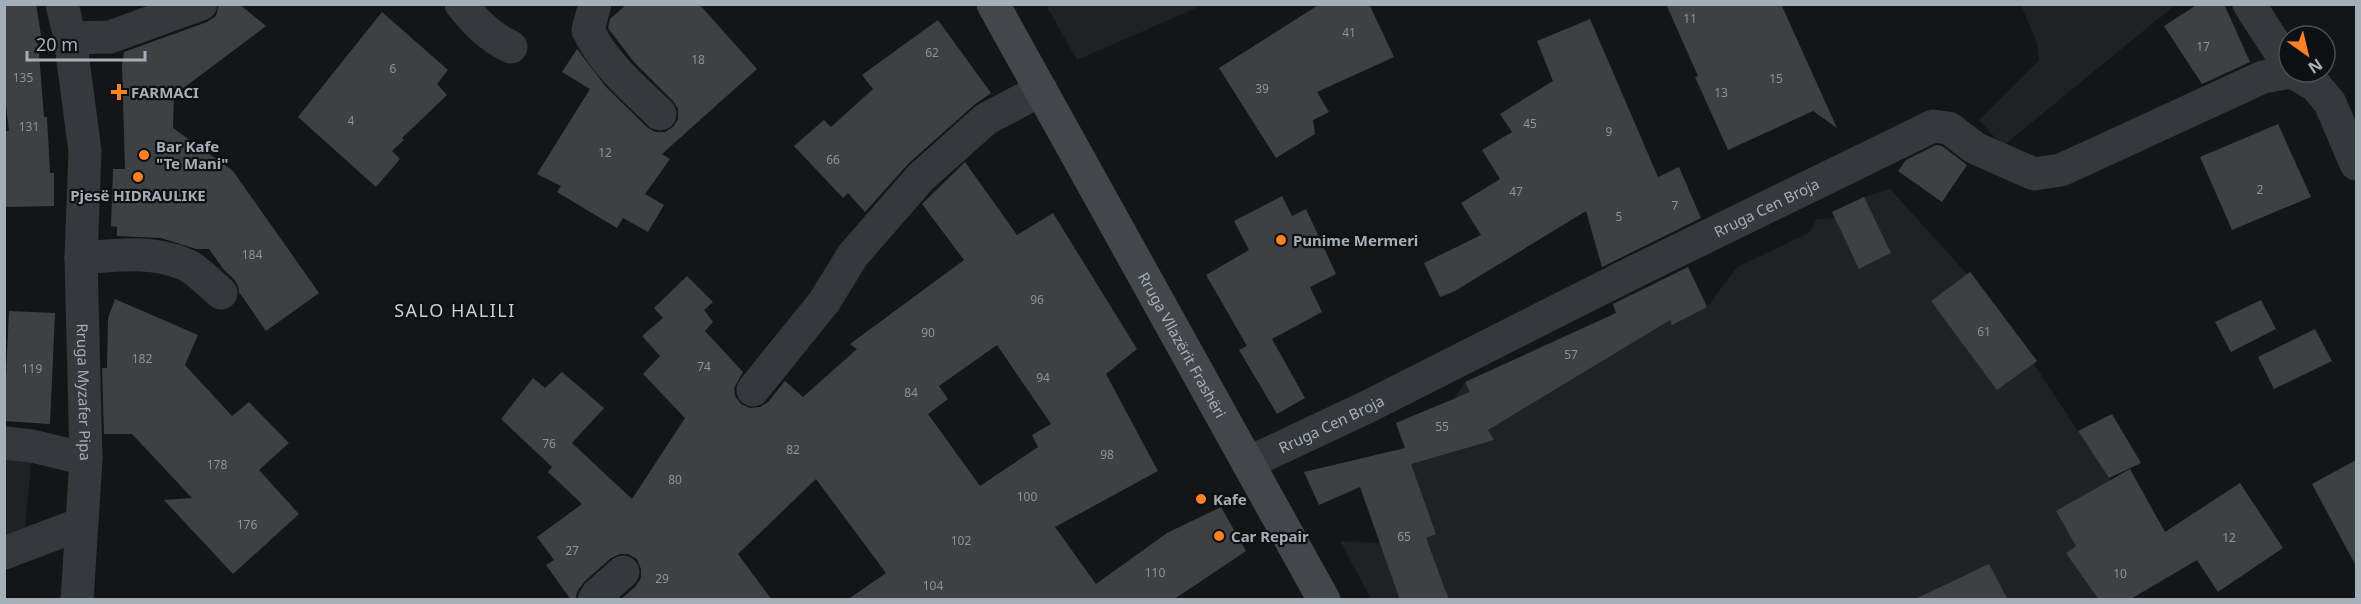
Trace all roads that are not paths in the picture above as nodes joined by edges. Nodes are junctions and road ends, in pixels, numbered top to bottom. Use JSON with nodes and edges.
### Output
{"nodes":[{"id":1,"x":62,"y":4,"type":"edge"},
{"id":2,"x":201,"y":4,"type":"edge"},
{"id":3,"x":461,"y":4,"type":"edge"},
{"id":4,"x":595,"y":4,"type":"edge"},
{"id":5,"x":993,"y":4,"type":"edge"},
{"id":6,"x":2249,"y":4,"type":"edge"},
{"id":7,"x":70,"y":38,"type":"junction"},
{"id":8,"x":512,"y":47,"type":"dead end"},
{"id":9,"x":2277,"y":47,"type":"edge"},
{"id":10,"x":2277,"y":75,"type":"edge"},
{"id":11,"x":2313,"y":84,"type":"edge"},
{"id":12,"x":1041,"y":90,"type":"junction"},
{"id":13,"x":660,"y":114,"type":"dead end"},
{"id":14,"x":2356,"y":164,"type":"edge"},
{"id":15,"x":81,"y":258,"type":"junction"},
{"id":16,"x":221,"y":293,"type":"dead end"},
{"id":17,"x":753,"y":390,"type":"dead end"},
{"id":18,"x":4,"y":443,"type":"edge"},
{"id":19,"x":86,"y":459,"type":"junction"},
{"id":20,"x":1248,"y":463,"type":"junction"},
{"id":21,"x":81,"y":524,"type":"junction"},
{"id":22,"x":4,"y":553,"type":"edge"},
{"id":23,"x":623,"y":572,"type":"dead end"},
{"id":24,"x":77,"y":600,"type":"edge"},
{"id":25,"x":594,"y":600,"type":"edge"},
{"id":26,"x":1324,"y":600,"type":"edge"}],
"edges":[{"from":1,"to":7,"type":"street","name":"Rruga Myzafer Pipa"},
{"from":2,"to":7,"type":"street"},
{"from":3,"to":8,"type":"street"},
{"from":4,"to":13,"type":"street"},
{"from":5,"to":12,"type":"main road","name":"Rruga Vllazërit Frashëri"},
{"from":6,"to":9,"type":"street"},
{"from":7,"to":15,"type":"street","name":"Rruga Myzafer Pipa"},
{"from":10,"to":20,"type":"street","name":"Rruga Cen Broja"},
{"from":11,"to":14,"type":"street"},
{"from":12,"to":17,"type":"street"},
{"from":12,"to":20,"type":"main road","name":"Rruga Vllazërit Frashëri"},
{"from":15,"to":16,"type":"street"},
{"from":15,"to":19,"type":"street","name":"Rruga Myzafer Pipa"},
{"from":18,"to":19,"type":"street"},
{"from":19,"to":21,"type":"street","name":"Rruga Myzafer Pipa"},
{"from":20,"to":26,"type":"main road","name":"Rruga Vllazërit Frashëri"},
{"from":21,"to":22,"type":"street"},
{"from":21,"to":24,"type":"street","name":"Rruga Myzafer Pipa"},
{"from":23,"to":25,"type":"street"}]}
